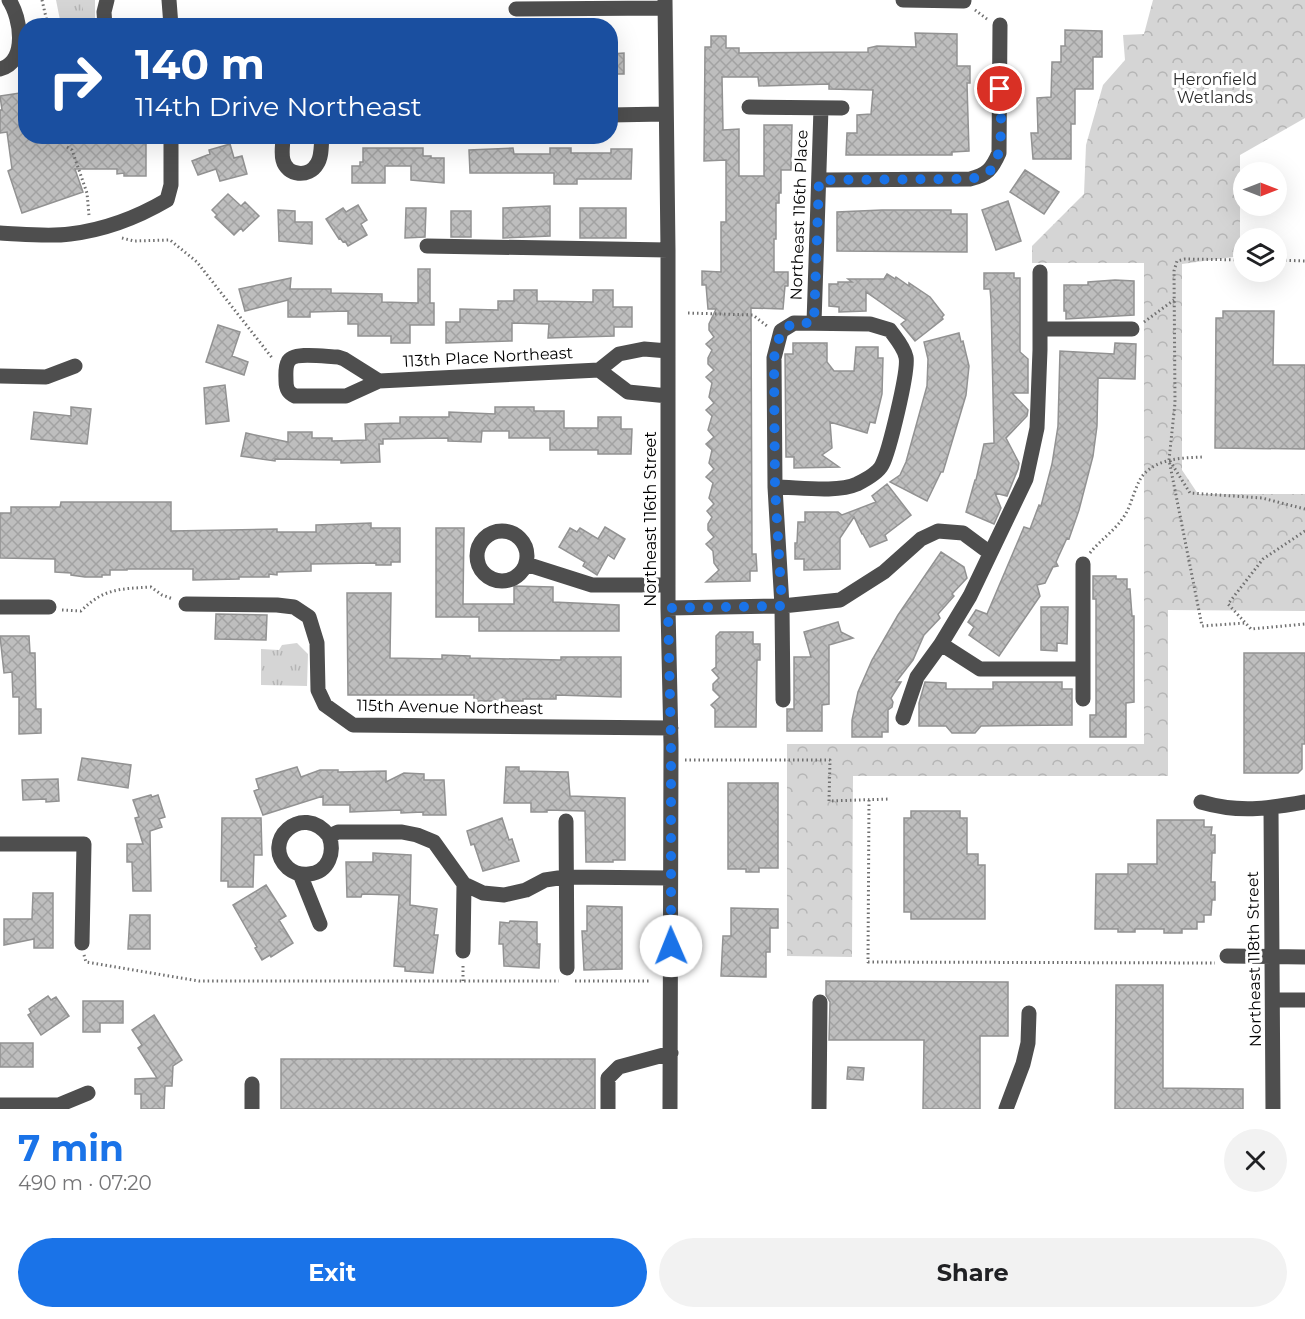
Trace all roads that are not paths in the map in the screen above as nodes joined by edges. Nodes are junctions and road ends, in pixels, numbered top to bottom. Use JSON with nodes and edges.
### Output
{"nodes":[{"id":1,"x":9,"y":0,"type":"edge"},
{"id":2,"x":107,"y":0,"type":"edge"},
{"id":3,"x":169,"y":0,"type":"edge"},
{"id":4,"x":903,"y":0,"type":"edge"},
{"id":5,"x":964,"y":1,"type":"edge"},
{"id":6,"x":665,"y":4,"type":"edge"},
{"id":7,"x":516,"y":9,"type":"dead end"},
{"id":8,"x":104,"y":18,"type":"edge"},
{"id":9,"x":170,"y":18,"type":"edge"},
{"id":10,"x":18,"y":27,"type":"edge"},
{"id":11,"x":1000,"y":27,"type":"road end"},
{"id":12,"x":18,"y":53,"type":"edge"},
{"id":13,"x":0,"y":69,"type":"edge"},
{"id":14,"x":749,"y":107,"type":"dead end"},
{"id":15,"x":821,"y":108,"type":"junction"},
{"id":16,"x":842,"y":108,"type":"dead end"},
{"id":17,"x":665,"y":114,"type":"junction"},
{"id":18,"x":618,"y":115,"type":"edge"},
{"id":19,"x":171,"y":144,"type":"edge"},
{"id":20,"x":283,"y":144,"type":"edge"},
{"id":21,"x":321,"y":144,"type":"edge"},
{"id":22,"x":819,"y":180,"type":"junction"},
{"id":23,"x":0,"y":233,"type":"edge"},
{"id":24,"x":427,"y":246,"type":"dead end"},
{"id":25,"x":668,"y":250,"type":"junction"},
{"id":26,"x":1040,"y":272,"type":"dead end"},
{"id":27,"x":814,"y":323,"type":"junction"},
{"id":28,"x":1040,"y":329,"type":"junction"},
{"id":29,"x":1132,"y":329,"type":"road end"},
{"id":30,"x":668,"y":351,"type":"junction"},
{"id":31,"x":75,"y":366,"type":"dead end"},
{"id":32,"x":598,"y":370,"type":"junction"},
{"id":33,"x":0,"y":376,"type":"edge"},
{"id":34,"x":379,"y":381,"type":"junction"},
{"id":35,"x":668,"y":396,"type":"junction"},
{"id":36,"x":775,"y":487,"type":"junction"},
{"id":37,"x":990,"y":552,"type":"junction"},
{"id":38,"x":526,"y":564,"type":"dead end"},
{"id":39,"x":1083,"y":564,"type":"road end"},
{"id":40,"x":668,"y":585,"type":"junction"},
{"id":41,"x":186,"y":604,"type":"road end"},
{"id":42,"x":782,"y":606,"type":"junction"},
{"id":43,"x":0,"y":607,"type":"edge"},
{"id":44,"x":49,"y":607,"type":"road end"},
{"id":45,"x":668,"y":608,"type":"junction"},
{"id":46,"x":941,"y":644,"type":"junction"},
{"id":47,"x":1083,"y":669,"type":"junction"},
{"id":48,"x":1083,"y":699,"type":"dead end"},
{"id":49,"x":783,"y":700,"type":"dead end"},
{"id":50,"x":903,"y":718,"type":"dead end"},
{"id":51,"x":671,"y":729,"type":"junction"},
{"id":52,"x":1201,"y":802,"type":"dead end"},
{"id":53,"x":1305,"y":802,"type":"edge"},
{"id":54,"x":1271,"y":808,"type":"junction"},
{"id":55,"x":566,"y":821,"type":"dead end"},
{"id":56,"x":329,"y":836,"type":"junction"},
{"id":57,"x":0,"y":844,"type":"edge"},
{"id":58,"x":300,"y":874,"type":"junction"},
{"id":59,"x":565,"y":877,"type":"junction"},
{"id":60,"x":670,"y":878,"type":"junction"},
{"id":61,"x":464,"y":884,"type":"junction"},
{"id":62,"x":320,"y":924,"type":"dead end"},
{"id":63,"x":82,"y":943,"type":"road end"},
{"id":64,"x":463,"y":951,"type":"dead end"},
{"id":65,"x":1272,"y":957,"type":"junction"},
{"id":66,"x":1305,"y":957,"type":"edge"},
{"id":67,"x":1225,"y":959,"type":"road end"},
{"id":68,"x":567,"y":968,"type":"dead end"},
{"id":69,"x":1273,"y":1000,"type":"junction"},
{"id":70,"x":1304,"y":1000,"type":"edge"},
{"id":71,"x":820,"y":1002,"type":"dead end"},
{"id":72,"x":1029,"y":1013,"type":"dead end"},
{"id":73,"x":671,"y":1053,"type":"junction"},
{"id":74,"x":252,"y":1084,"type":"dead end"},
{"id":75,"x":88,"y":1093,"type":"dead end"},
{"id":76,"x":0,"y":1105,"type":"edge"},
{"id":77,"x":252,"y":1109,"type":"edge"},
{"id":78,"x":608,"y":1109,"type":"edge"},
{"id":79,"x":670,"y":1109,"type":"edge"},
{"id":80,"x":819,"y":1109,"type":"edge"},
{"id":81,"x":1006,"y":1109,"type":"edge"},
{"id":82,"x":1273,"y":1109,"type":"edge"}],
"edges":[{"from":1,"to":10,"type":"street"},
{"from":2,"to":8,"type":"street"},
{"from":3,"to":9,"type":"street"},
{"from":4,"to":5,"type":"street"},
{"from":6,"to":7,"type":"street"},
{"from":6,"to":17,"type":"street","name":"Northeast 116th Street"},
{"from":11,"to":22,"type":"street"},
{"from":12,"to":13,"type":"street"},
{"from":14,"to":15,"type":"street"},
{"from":15,"to":16,"type":"street"},
{"from":15,"to":22,"type":"street","name":"Northeast 116th Place"},
{"from":17,"to":18,"type":"street"},
{"from":17,"to":25,"type":"street","name":"Northeast 116th Street"},
{"from":19,"to":23,"type":"street"},
{"from":20,"to":21,"type":"street"},
{"from":22,"to":27,"type":"street","name":"Northeast 116th Place"},
{"from":24,"to":25,"type":"street"},
{"from":25,"to":30,"type":"street","name":"Northeast 116th Street"},
{"from":26,"to":28,"type":"street"},
{"from":27,"to":36,"type":"street"},
{"from":27,"to":36,"type":"street"},
{"from":28,"to":29,"type":"street"},
{"from":28,"to":37,"type":"street"},
{"from":30,"to":32,"type":"street"},
{"from":30,"to":35,"type":"street","name":"Northeast 116th Street"},
{"from":31,"to":33,"type":"street"},
{"from":32,"to":34,"type":"street","name":"113th Place Northeast"},
{"from":32,"to":35,"type":"street"},
{"from":34,"to":34,"type":"street","name":"113th Place Northeast"},
{"from":35,"to":40,"type":"street","name":"Northeast 116th Street"},
{"from":36,"to":42,"type":"street"},
{"from":37,"to":42,"type":"street"},
{"from":37,"to":46,"type":"street"},
{"from":38,"to":40,"type":"street"},
{"from":39,"to":47,"type":"street"},
{"from":40,"to":45,"type":"street","name":"Northeast 116th Street"},
{"from":41,"to":51,"type":"street","name":"115th Avenue Northeast"},
{"from":42,"to":45,"type":"street"},
{"from":42,"to":49,"type":"street"},
{"from":43,"to":44,"type":"street"},
{"from":45,"to":51,"type":"street","name":"Northeast 116th Street"},
{"from":46,"to":47,"type":"street"},
{"from":46,"to":50,"type":"street"},
{"from":47,"to":48,"type":"street"},
{"from":51,"to":60,"type":"street","name":"Northeast 116th Street"},
{"from":52,"to":54,"type":"street"},
{"from":53,"to":54,"type":"street"},
{"from":54,"to":65,"type":"street","name":"Northeast 118th Street"},
{"from":55,"to":59,"type":"street"},
{"from":56,"to":58,"type":"street"},
{"from":56,"to":58,"type":"street"},
{"from":56,"to":61,"type":"street"},
{"from":57,"to":63,"type":"street"},
{"from":58,"to":62,"type":"street"},
{"from":59,"to":60,"type":"street"},
{"from":59,"to":61,"type":"street"},
{"from":59,"to":68,"type":"street"},
{"from":60,"to":73,"type":"street","name":"Northeast 116th Street"},
{"from":61,"to":64,"type":"street"},
{"from":65,"to":66,"type":"street"},
{"from":65,"to":67,"type":"street"},
{"from":65,"to":69,"type":"street","name":"Northeast 118th Street"},
{"from":69,"to":70,"type":"street"},
{"from":69,"to":82,"type":"street","name":"Northeast 118th Street"},
{"from":71,"to":80,"type":"street"},
{"from":72,"to":81,"type":"street"},
{"from":73,"to":78,"type":"street"},
{"from":73,"to":79,"type":"street","name":"Northeast 116th Street"},
{"from":74,"to":77,"type":"street"},
{"from":75,"to":76,"type":"street"}]}
